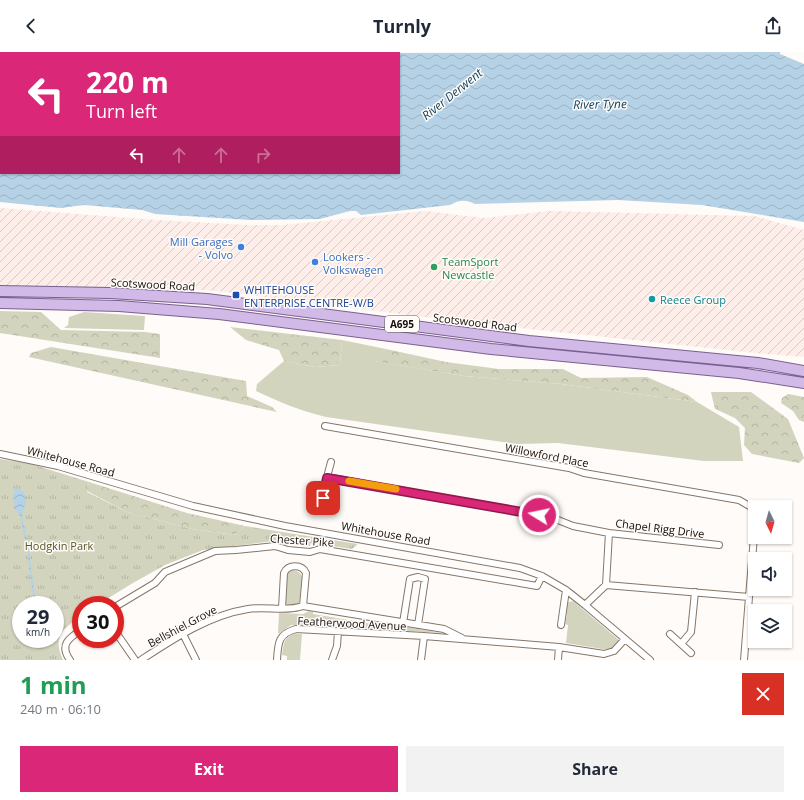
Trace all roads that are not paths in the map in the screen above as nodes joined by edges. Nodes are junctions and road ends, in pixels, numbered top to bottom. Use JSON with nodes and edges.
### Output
{"nodes":[{"id":1,"x":0,"y":291,"type":"edge"},
{"id":2,"x":0,"y":302,"type":"edge"},
{"id":3,"x":804,"y":371,"type":"edge"},
{"id":4,"x":804,"y":383,"type":"edge"},
{"id":5,"x":325,"y":426,"type":"dead end"},
{"id":6,"x":0,"y":454,"type":"edge"},
{"id":7,"x":331,"y":462,"type":"dead end"},
{"id":8,"x":327,"y":478,"type":"junction"},
{"id":9,"x":323,"y":498,"type":"dead end"},
{"id":10,"x":748,"y":505,"type":"edge"},
{"id":11,"x":609,"y":533,"type":"junction"},
{"id":12,"x":753,"y":544,"type":"edge"},
{"id":13,"x":719,"y":545,"type":"dead end"},
{"id":14,"x":542,"y":576,"type":"junction"},
{"id":15,"x":606,"y":586,"type":"junction"},
{"id":16,"x":566,"y":590,"type":"junction"},
{"id":17,"x":695,"y":592,"type":"junction"},
{"id":18,"x":749,"y":597,"type":"junction"},
{"id":19,"x":124,"y":601,"type":"edge"},
{"id":20,"x":585,"y":605,"type":"junction"},
{"id":21,"x":303,"y":606,"type":"junction"},
{"id":22,"x":282,"y":608,"type":"junction"},
{"id":23,"x":403,"y":623,"type":"junction"},
{"id":24,"x":418,"y":625,"type":"junction"},
{"id":25,"x":562,"y":625,"type":"dead end"},
{"id":26,"x":338,"y":631,"type":"junction"},
{"id":27,"x":183,"y":634,"type":"junction"},
{"id":28,"x":670,"y":634,"type":"dead end"},
{"id":29,"x":72,"y":636,"type":"edge"},
{"id":30,"x":424,"y":636,"type":"junction"},
{"id":31,"x":467,"y":640,"type":"junction"},
{"id":32,"x":625,"y":640,"type":"junction"},
{"id":33,"x":124,"y":644,"type":"edge"},
{"id":34,"x":681,"y":644,"type":"junction"},
{"id":35,"x":559,"y":646,"type":"junction"},
{"id":36,"x":691,"y":653,"type":"dead end"},
{"id":37,"x":70,"y":660,"type":"edge"},
{"id":38,"x":135,"y":660,"type":"edge"},
{"id":39,"x":141,"y":660,"type":"edge"},
{"id":40,"x":196,"y":660,"type":"edge"},
{"id":41,"x":277,"y":660,"type":"edge"},
{"id":42,"x":332,"y":660,"type":"edge"},
{"id":43,"x":421,"y":660,"type":"edge"},
{"id":44,"x":558,"y":660,"type":"edge"},
{"id":45,"x":650,"y":660,"type":"edge"},
{"id":46,"x":744,"y":660,"type":"edge"}],
"edges":[{"from":1,"to":3,"type":"main road","name":"Scotswood Road","number":"A695"},
{"from":2,"to":4,"type":"main road","number":"A695"},
{"from":5,"to":10,"type":"street","name":"Willowford Place"},
{"from":6,"to":14,"type":"street","name":"Whitehouse Road"},
{"from":7,"to":8,"type":"street"},
{"from":8,"to":9,"type":"street"},
{"from":8,"to":11,"type":"street"},
{"from":11,"to":13,"type":"street","name":"Chapel Rigg Drive"},
{"from":11,"to":15,"type":"street","name":"Chapel Rigg Drive"},
{"from":12,"to":18,"type":"street"},
{"from":14,"to":16,"type":"street","name":"Whitehouse Road"},
{"from":14,"to":19,"type":"street","name":"Chester Pike"},
{"from":15,"to":17,"type":"street"},
{"from":15,"to":20,"type":"street"},
{"from":16,"to":20,"type":"street","name":"Whitehouse Road"},
{"from":16,"to":25,"type":"street"},
{"from":17,"to":18,"type":"street"},
{"from":17,"to":34,"type":"street"},
{"from":18,"to":46,"type":"street"},
{"from":20,"to":32,"type":"street","name":"Whitehouse Road"},
{"from":21,"to":22,"type":"street","name":"Featherwood Avenue"},
{"from":21,"to":22,"type":"street","name":"Featherwood Avenue"},
{"from":21,"to":23,"type":"street","name":"Featherwood Avenue"},
{"from":22,"to":27,"type":"street","name":"Bellshiel Grove"},
{"from":23,"to":24,"type":"street","name":"Featherwood Avenue"},
{"from":23,"to":24,"type":"street","name":"Featherwood Avenue"},
{"from":24,"to":31,"type":"street","name":"Featherwood Avenue"},
{"from":26,"to":30,"type":"street","name":"Featherwood Avenue"},
{"from":26,"to":41,"type":"street","name":"Featherwood Avenue"},
{"from":26,"to":42,"type":"street"},
{"from":27,"to":39,"type":"street","name":"Bellshiel Grove"},
{"from":27,"to":40,"type":"street"},
{"from":28,"to":34,"type":"street"},
{"from":29,"to":37,"type":"street"},
{"from":30,"to":31,"type":"street","name":"Featherwood Avenue"},
{"from":30,"to":43,"type":"street"},
{"from":31,"to":35,"type":"street","name":"Featherwood Avenue"},
{"from":32,"to":35,"type":"street","name":"Featherwood Avenue"},
{"from":32,"to":45,"type":"street","name":"Whitehouse Road"},
{"from":33,"to":38,"type":"street"},
{"from":34,"to":36,"type":"street"},
{"from":35,"to":44,"type":"street"}]}
